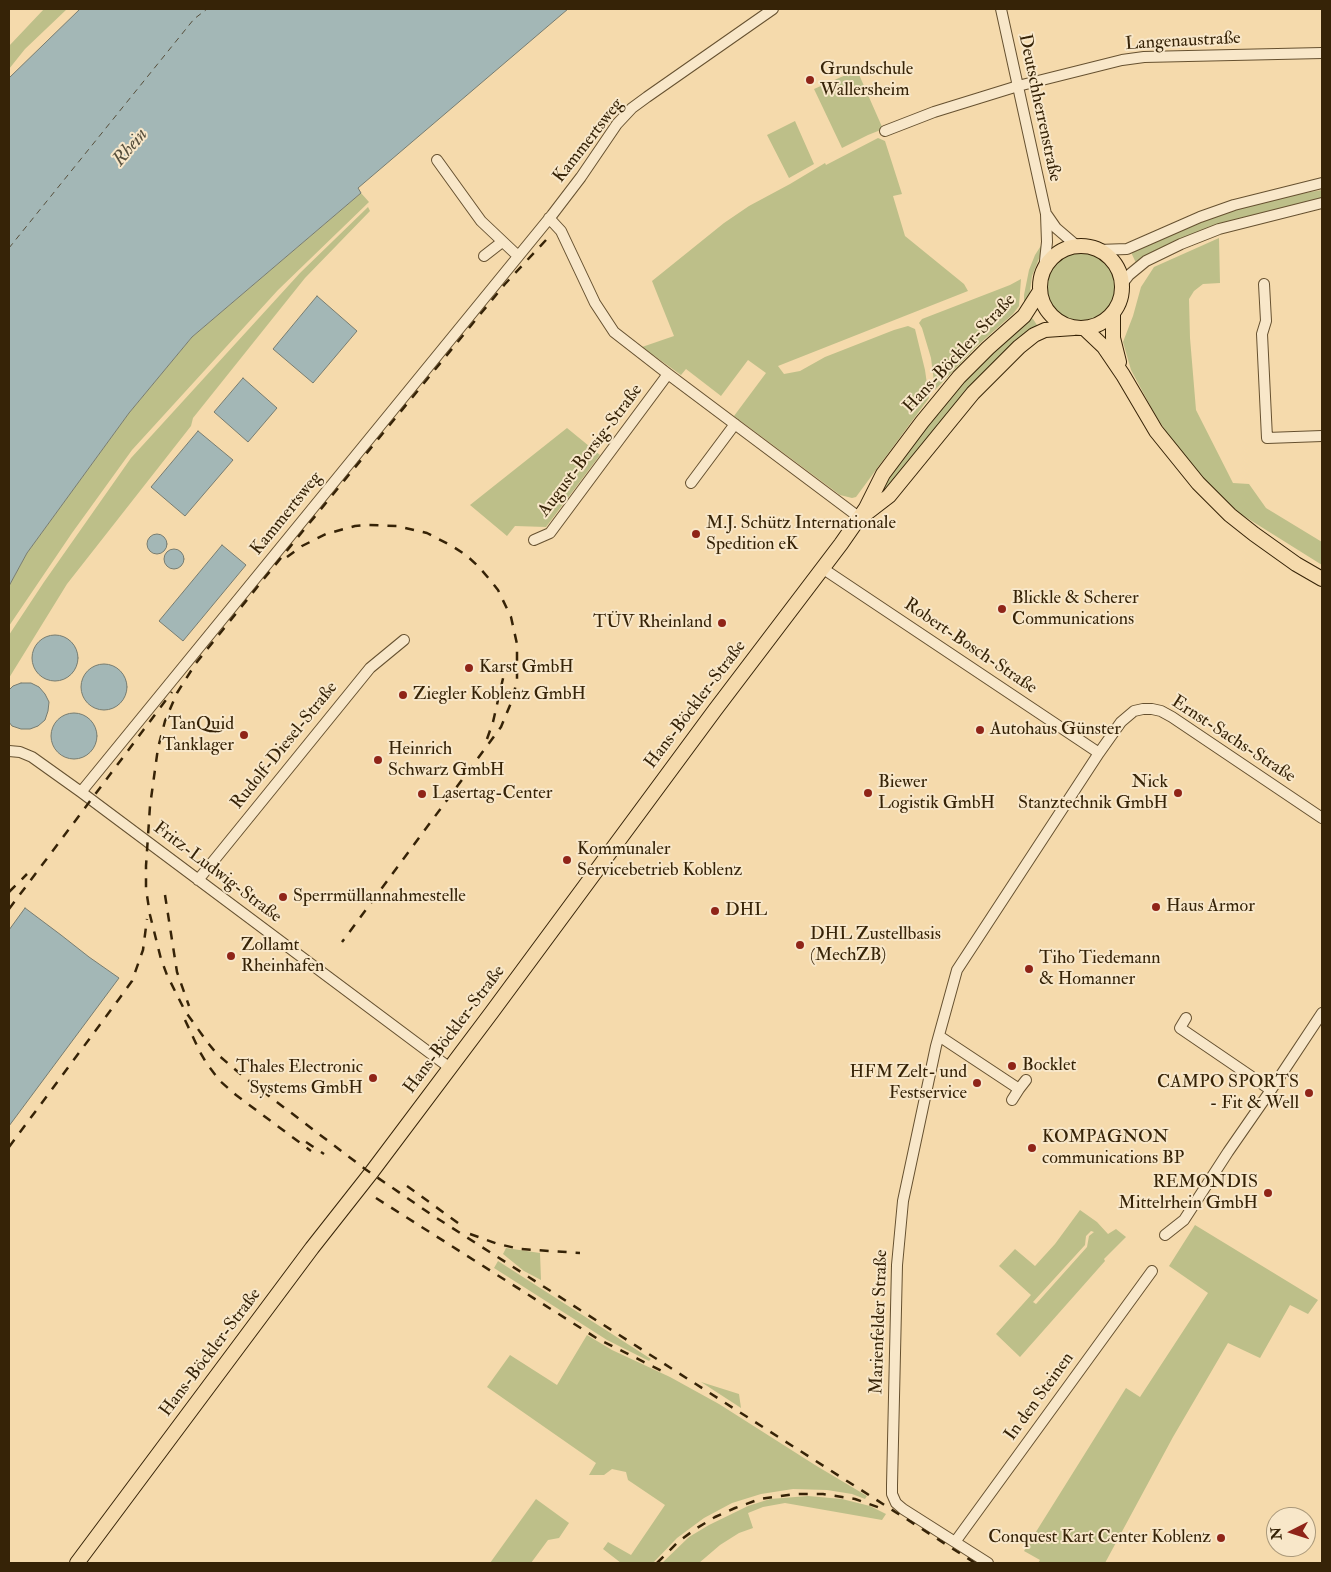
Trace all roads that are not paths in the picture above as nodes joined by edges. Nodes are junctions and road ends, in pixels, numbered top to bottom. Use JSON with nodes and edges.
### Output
{"nodes":[{"id":1,"x":773,"y":9,"type":"edge"},
{"id":2,"x":1001,"y":9,"type":"edge"},
{"id":3,"x":1322,"y":53,"type":"edge"},
{"id":4,"x":1018,"y":86,"type":"junction"},
{"id":5,"x":886,"y":130,"type":"dead end"},
{"id":6,"x":437,"y":160,"type":"dead end"},
{"id":7,"x":1322,"y":183,"type":"edge"},
{"id":8,"x":1322,"y":203,"type":"edge"},
{"id":9,"x":1046,"y":214,"type":"junction"},
{"id":10,"x":549,"y":218,"type":"junction"},
{"id":11,"x":502,"y":242,"type":"junction"},
{"id":12,"x":1077,"y":246,"type":"junction"},
{"id":13,"x":1098,"y":250,"type":"junction"},
{"id":14,"x":484,"y":256,"type":"dead end"},
{"id":15,"x":518,"y":256,"type":"junction"},
{"id":16,"x":1044,"y":270,"type":"junction"},
{"id":17,"x":1122,"y":284,"type":"junction"},
{"id":18,"x":1264,"y":284,"type":"dead end"},
{"id":19,"x":1040,"y":291,"type":"junction"},
{"id":20,"x":1113,"y":314,"type":"junction"},
{"id":21,"x":1079,"y":328,"type":"junction"},
{"id":22,"x":668,"y":374,"type":"junction"},
{"id":23,"x":1123,"y":374,"type":"junction"},
{"id":24,"x":735,"y":424,"type":"junction"},
{"id":25,"x":1322,"y":436,"type":"edge"},
{"id":26,"x":692,"y":482,"type":"dead end"},
{"id":27,"x":860,"y":518,"type":"junction"},
{"id":28,"x":534,"y":540,"type":"dead end"},
{"id":29,"x":822,"y":568,"type":"junction"},
{"id":30,"x":1322,"y":579,"type":"edge"},
{"id":31,"x":404,"y":640,"type":"dead end"},
{"id":32,"x":9,"y":751,"type":"edge"},
{"id":33,"x":1099,"y":753,"type":"junction"},
{"id":34,"x":81,"y":792,"type":"junction"},
{"id":35,"x":1322,"y":818,"type":"edge"},
{"id":36,"x":198,"y":880,"type":"junction"},
{"id":37,"x":957,"y":970,"type":"joint"},
{"id":38,"x":1322,"y":1013,"type":"edge"},
{"id":39,"x":1186,"y":1018,"type":"dead end"},
{"id":40,"x":939,"y":1036,"type":"junction"},
{"id":41,"x":450,"y":1068,"type":"junction"},
{"id":42,"x":1026,"y":1080,"type":"dead end"},
{"id":43,"x":1019,"y":1089,"type":"junction"},
{"id":44,"x":1271,"y":1090,"type":"junction"},
{"id":45,"x":1012,"y":1100,"type":"dead end"},
{"id":46,"x":1165,"y":1235,"type":"dead end"},
{"id":47,"x":1152,"y":1271,"type":"dead end"},
{"id":48,"x":954,"y":1542,"type":"junction"},
{"id":49,"x":77,"y":1563,"type":"edge"},
{"id":50,"x":988,"y":1563,"type":"edge"}],
"edges":[{"from":1,"to":10,"type":"street","name":"Kammertsweg"},
{"from":2,"to":4,"type":"street","name":"Deutschherrenstraße"},
{"from":3,"to":4,"type":"street","name":"Langenaustraße"},
{"from":4,"to":5,"type":"street","name":"Langenaustraße"},
{"from":4,"to":9,"type":"street","name":"Deutschherrenstraße"},
{"from":6,"to":11,"type":"street"},
{"from":7,"to":13,"type":"street"},
{"from":8,"to":17,"type":"street"},
{"from":9,"to":12,"type":"street","name":"Deutschherrenstraße"},
{"from":9,"to":16,"type":"street","name":"Deutschherrenstraße"},
{"from":10,"to":15,"type":"street","name":"Kammertsweg"},
{"from":10,"to":22,"type":"street"},
{"from":11,"to":14,"type":"street"},
{"from":11,"to":15,"type":"street"},
{"from":12,"to":13,"type":"main road"},
{"from":12,"to":16,"type":"main road"},
{"from":13,"to":17,"type":"main road"},
{"from":15,"to":34,"type":"street","name":"Kammertsweg"},
{"from":16,"to":19,"type":"main road"},
{"from":17,"to":20,"type":"main road"},
{"from":18,"to":25,"type":"street"},
{"from":19,"to":21,"type":"main road"},
{"from":19,"to":27,"type":"main road","name":"Hans-Böckler-Straße"},
{"from":20,"to":21,"type":"main road"},
{"from":20,"to":23,"type":"main road"},
{"from":21,"to":23,"type":"main road"},
{"from":21,"to":27,"type":"main road","name":"Hans-Böckler-Straße"},
{"from":22,"to":24,"type":"street"},
{"from":22,"to":28,"type":"street","name":"August-Borsig-Straße"},
{"from":23,"to":30,"type":"main road"},
{"from":24,"to":26,"type":"street"},
{"from":24,"to":27,"type":"street"},
{"from":27,"to":29,"type":"main road","name":"Hans-Böckler-Straße"},
{"from":29,"to":33,"type":"street","name":"Robert-Bosch-Straße"},
{"from":29,"to":41,"type":"main road","name":"Hans-Böckler-Straße"},
{"from":31,"to":36,"type":"street","name":"Rudolf-Diesel-Straße"},
{"from":32,"to":34,"type":"street","name":"Fritz-Ludwig-Straße"},
{"from":33,"to":35,"type":"street","name":"Ernst-Sachs-Straße"},
{"from":33,"to":37,"type":"street","name":"Ernst-Sachs-Straße"},
{"from":34,"to":36,"type":"street","name":"Fritz-Ludwig-Straße"},
{"from":36,"to":41,"type":"street","name":"Fritz-Ludwig-Straße"},
{"from":37,"to":40,"type":"street","name":"Marienfelder Straße"},
{"from":38,"to":44,"type":"street"},
{"from":39,"to":44,"type":"street"},
{"from":40,"to":43,"type":"street"},
{"from":40,"to":48,"type":"street","name":"Marienfelder Straße"},
{"from":41,"to":49,"type":"main road","name":"Hans-Böckler-Straße"},
{"from":42,"to":43,"type":"street"},
{"from":43,"to":45,"type":"street"},
{"from":44,"to":46,"type":"street"},
{"from":47,"to":48,"type":"street","name":"In den Steinen"},
{"from":48,"to":50,"type":"street","name":"Marienfelder Straße"}]}
